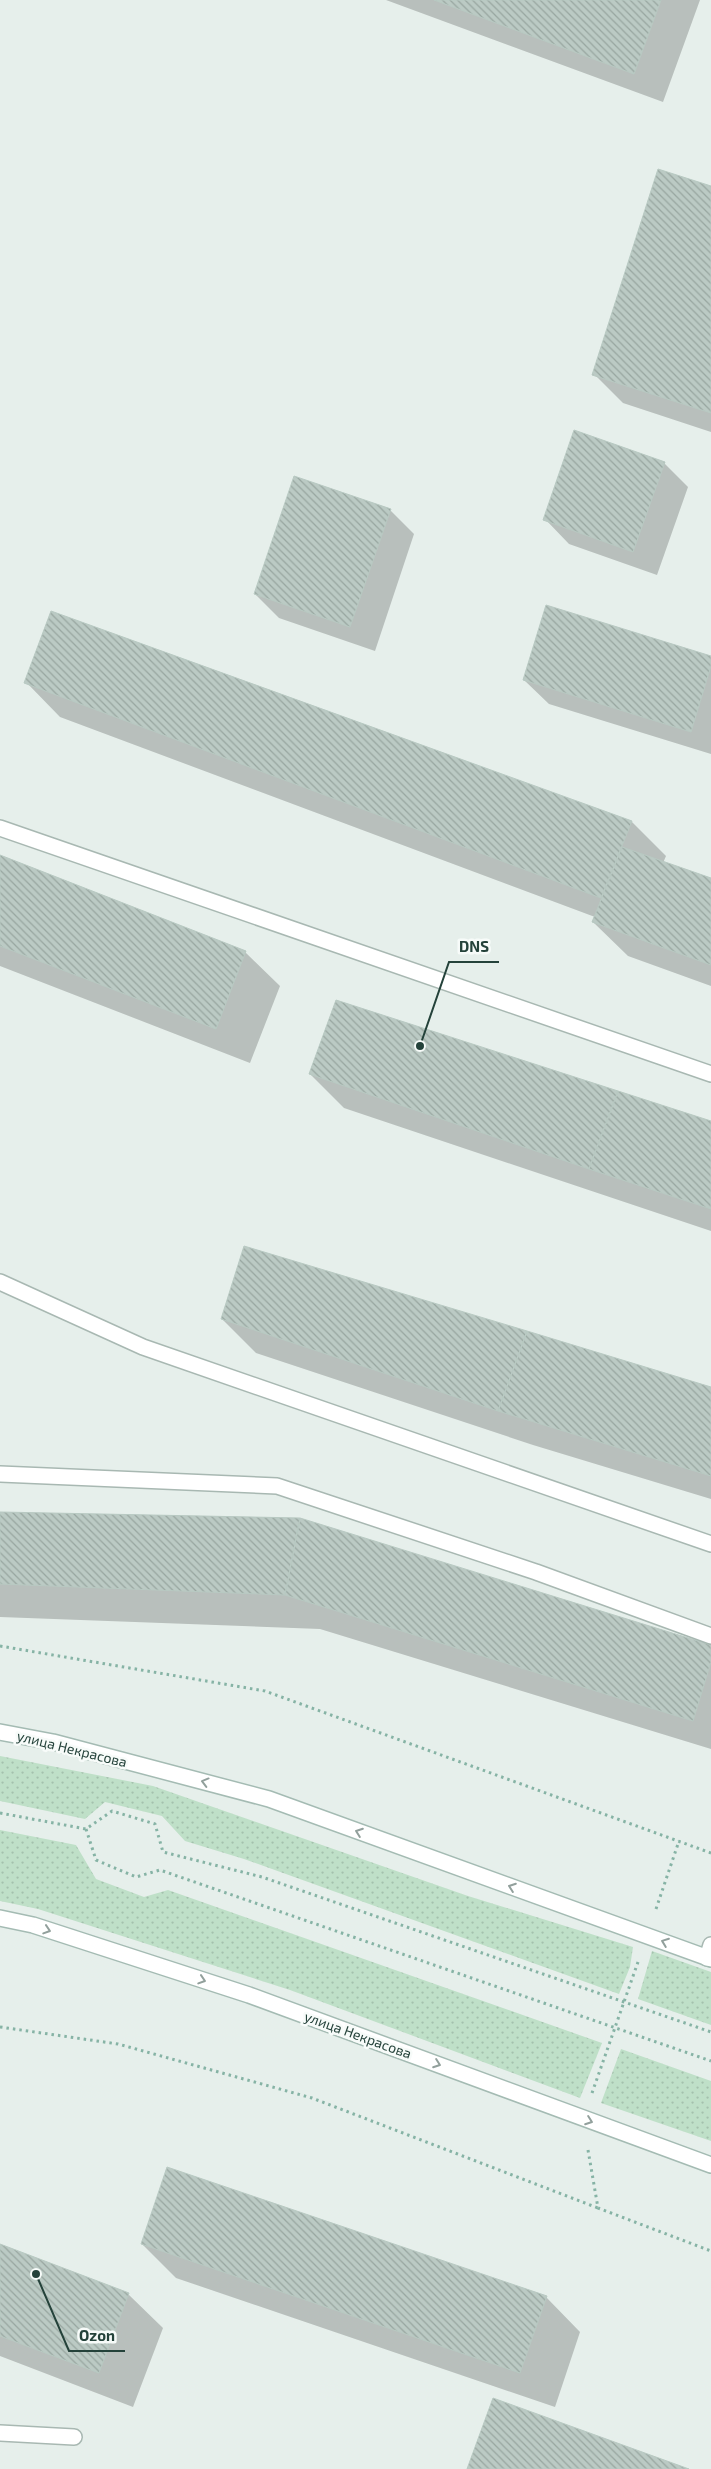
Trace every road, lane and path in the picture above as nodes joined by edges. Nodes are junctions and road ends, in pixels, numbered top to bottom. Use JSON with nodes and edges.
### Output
{"nodes":[{"id":1,"x":0,"y":828,"type":"edge"},
{"id":2,"x":711,"y":1074,"type":"edge"},
{"id":3,"x":0,"y":1282,"type":"edge"},
{"id":4,"x":0,"y":1474,"type":"edge"},
{"id":5,"x":711,"y":1544,"type":"edge"},
{"id":6,"x":711,"y":1636,"type":"edge"},
{"id":7,"x":0,"y":1646,"type":"edge"},
{"id":8,"x":0,"y":1732,"type":"edge"},
{"id":9,"x":0,"y":1813,"type":"edge"},
{"id":10,"x":86,"y":1828,"type":"junction"},
{"id":11,"x":680,"y":1841,"type":"junction"},
{"id":12,"x":711,"y":1852,"type":"edge"},
{"id":13,"x":0,"y":1918,"type":"edge"},
{"id":14,"x":647,"y":1935,"type":"junction"},
{"id":15,"x":710,"y":1954,"type":"edge"},
{"id":16,"x":624,"y":2002,"type":"junction"},
{"id":17,"x":0,"y":2027,"type":"edge"},
{"id":18,"x":615,"y":2028,"type":"junction"},
{"id":19,"x":711,"y":2032,"type":"edge"},
{"id":20,"x":711,"y":2061,"type":"edge"},
{"id":21,"x":583,"y":2118,"type":"junction"},
{"id":22,"x":711,"y":2165,"type":"edge"},
{"id":23,"x":598,"y":2208,"type":"junction"},
{"id":24,"x":711,"y":2251,"type":"edge"},
{"id":25,"x":0,"y":2433,"type":"edge"},
{"id":26,"x":74,"y":2437,"type":"dead end"}],
"edges":[{"from":1,"to":2,"type":"main road"},
{"from":3,"to":5,"type":"main road"},
{"from":4,"to":6,"type":"main road"},
{"from":7,"to":11,"type":"path"},
{"from":14,"to":8,"type":"main road","name":"улица Некрасова","one_way":true},
{"from":9,"to":10,"type":"path"},
{"from":10,"to":16,"type":"path"},
{"from":10,"to":18,"type":"path"},
{"from":11,"to":12,"type":"path"},
{"from":11,"to":14,"type":"path"},
{"from":13,"to":21,"type":"main road","name":"улица Некрасова","one_way":true},
{"from":15,"to":14,"type":"main road","name":"улица Некрасова","one_way":true},
{"from":14,"to":16,"type":"path"},
{"from":16,"to":18,"type":"path"},
{"from":16,"to":19,"type":"path"},
{"from":17,"to":23,"type":"path"},
{"from":18,"to":20,"type":"path"},
{"from":18,"to":21,"type":"path"},
{"from":21,"to":22,"type":"main road","name":"улица Некрасова","one_way":true},
{"from":21,"to":23,"type":"path"},
{"from":23,"to":24,"type":"path"},
{"from":25,"to":26,"type":"main road"}]}
